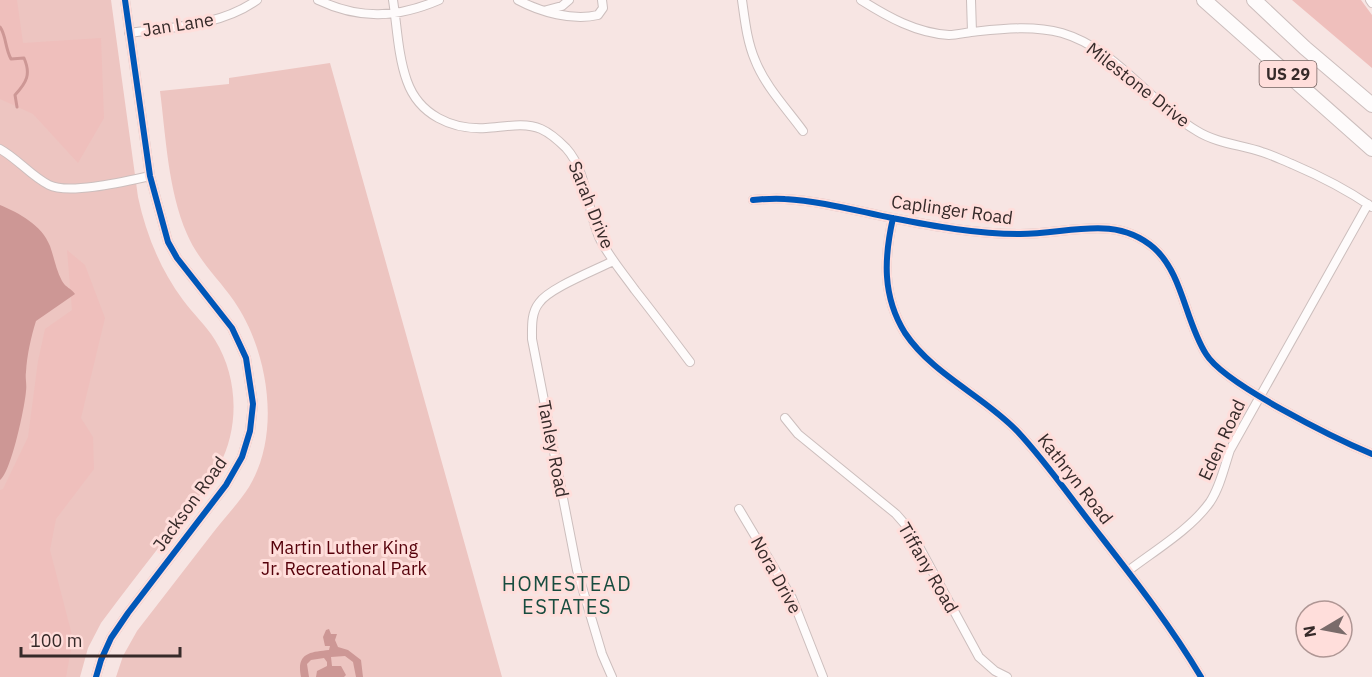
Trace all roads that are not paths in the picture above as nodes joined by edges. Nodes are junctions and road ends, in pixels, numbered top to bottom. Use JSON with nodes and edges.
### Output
{"nodes":[{"id":1,"x":125,"y":0,"type":"edge"},
{"id":2,"x":257,"y":0,"type":"edge"},
{"id":3,"x":318,"y":0,"type":"edge"},
{"id":4,"x":393,"y":0,"type":"edge"},
{"id":5,"x":439,"y":0,"type":"edge"},
{"id":6,"x":518,"y":0,"type":"edge"},
{"id":7,"x":569,"y":0,"type":"edge"},
{"id":8,"x":602,"y":0,"type":"edge"},
{"id":9,"x":742,"y":0,"type":"edge"},
{"id":10,"x":861,"y":0,"type":"edge"},
{"id":11,"x":971,"y":0,"type":"edge"},
{"id":12,"x":1204,"y":0,"type":"edge"},
{"id":13,"x":1254,"y":0,"type":"edge"},
{"id":14,"x":547,"y":11,"type":"junction"},
{"id":15,"x":395,"y":14,"type":"junction"},
{"id":16,"x":972,"y":32,"type":"junction"},
{"id":17,"x":129,"y":33,"type":"junction"},
{"id":18,"x":1372,"y":105,"type":"edge"},
{"id":19,"x":803,"y":131,"type":"dead end"},
{"id":20,"x":0,"y":149,"type":"edge"},
{"id":21,"x":1372,"y":149,"type":"edge"},
{"id":22,"x":150,"y":176,"type":"junction"},
{"id":23,"x":753,"y":200,"type":"dead end"},
{"id":24,"x":1370,"y":205,"type":"edge"},
{"id":25,"x":893,"y":218,"type":"junction"},
{"id":26,"x":613,"y":261,"type":"junction"},
{"id":27,"x":690,"y":362,"type":"dead end"},
{"id":28,"x":1260,"y":395,"type":"junction"},
{"id":29,"x":785,"y":418,"type":"dead end"},
{"id":30,"x":1372,"y":454,"type":"edge"},
{"id":31,"x":739,"y":509,"type":"dead end"},
{"id":32,"x":1128,"y":571,"type":"junction"},
{"id":33,"x":96,"y":677,"type":"edge"},
{"id":34,"x":612,"y":677,"type":"edge"},
{"id":35,"x":823,"y":677,"type":"edge"},
{"id":36,"x":1007,"y":677,"type":"edge"},
{"id":37,"x":1201,"y":677,"type":"edge"}],
"edges":[{"from":1,"to":17,"type":"street","name":"Jackson Road"},
{"from":2,"to":17,"type":"street","name":"Jan Lane"},
{"from":3,"to":15,"type":"street"},
{"from":4,"to":15,"type":"street","name":"Sarah Drive"},
{"from":5,"to":15,"type":"street"},
{"from":6,"to":14,"type":"street"},
{"from":7,"to":14,"type":"street"},
{"from":8,"to":14,"type":"street"},
{"from":9,"to":19,"type":"street"},
{"from":10,"to":16,"type":"street","name":"Milestone Drive"},
{"from":11,"to":16,"type":"street"},
{"from":12,"to":21,"type":"highway","number":"US 29"},
{"from":13,"to":18,"type":"highway","number":"US 29"},
{"from":15,"to":26,"type":"street","name":"Sarah Drive"},
{"from":16,"to":24,"type":"street","name":"Milestone Drive"},
{"from":17,"to":22,"type":"street","name":"Jackson Road"},
{"from":20,"to":22,"type":"street"},
{"from":22,"to":33,"type":"street","name":"Jackson Road"},
{"from":23,"to":25,"type":"street","name":"Caplinger Road"},
{"from":24,"to":28,"type":"street","name":"Eden Road"},
{"from":25,"to":28,"type":"street","name":"Caplinger Road"},
{"from":25,"to":32,"type":"street","name":"Kathryn Road"},
{"from":26,"to":27,"type":"street","name":"Sarah Drive"},
{"from":26,"to":34,"type":"street","name":"Tanley Road"},
{"from":28,"to":30,"type":"street","name":"Caplinger Road"},
{"from":28,"to":32,"type":"street","name":"Eden Road"},
{"from":29,"to":36,"type":"street","name":"Tiffany Road"},
{"from":31,"to":35,"type":"street","name":"Nora Drive"},
{"from":32,"to":37,"type":"street","name":"Kathryn Road"}]}
